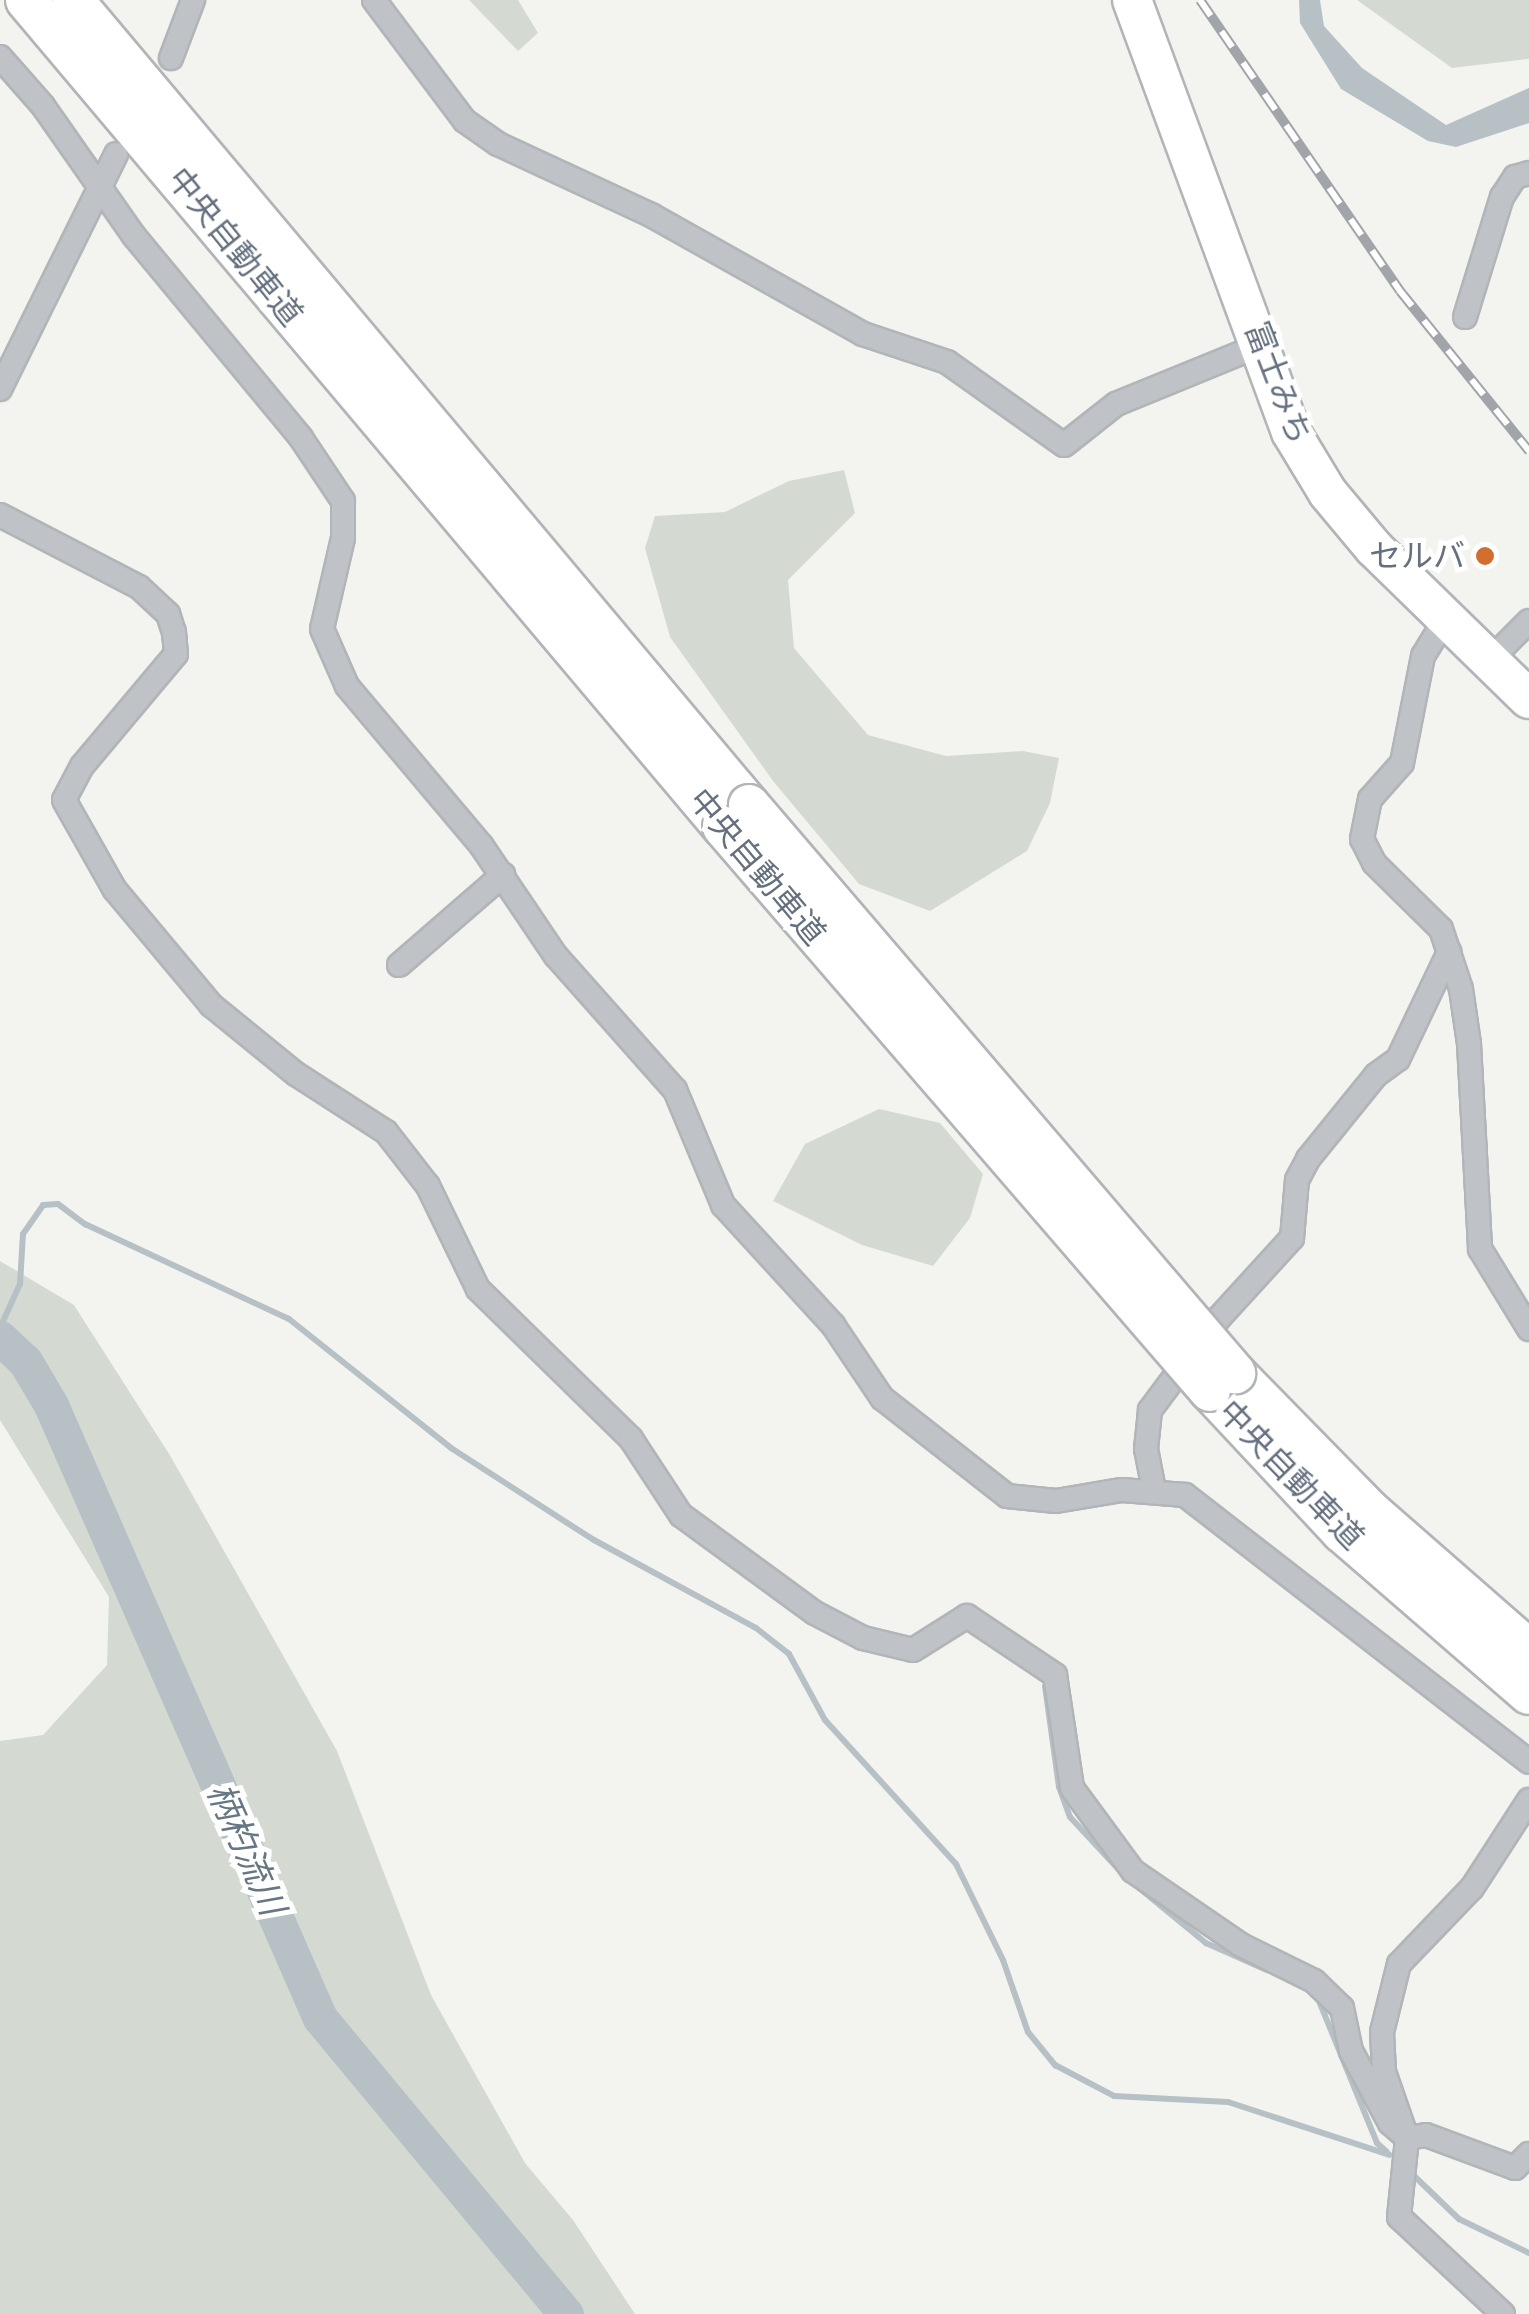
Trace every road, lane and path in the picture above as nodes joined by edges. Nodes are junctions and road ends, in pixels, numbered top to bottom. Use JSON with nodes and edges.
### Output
{"nodes":[{"id":1,"x":26,"y":0,"type":"edge"},
{"id":2,"x":73,"y":0,"type":"edge"},
{"id":3,"x":193,"y":0,"type":"edge"},
{"id":4,"x":374,"y":0,"type":"edge"},
{"id":5,"x":1132,"y":0,"type":"edge"},
{"id":6,"x":0,"y":57,"type":"edge"},
{"id":7,"x":172,"y":58,"type":"dead end"},
{"id":8,"x":116,"y":154,"type":"dead end"},
{"id":9,"x":1529,"y":172,"type":"edge"},
{"id":10,"x":102,"y":191,"type":"junction"},
{"id":11,"x":1465,"y":317,"type":"dead end"},
{"id":12,"x":1263,"y":344,"type":"junction"},
{"id":13,"x":0,"y":389,"type":"edge"},
{"id":14,"x":0,"y":515,"type":"edge"},
{"id":15,"x":1445,"y":620,"type":"junction"},
{"id":16,"x":1529,"y":621,"type":"edge"},
{"id":17,"x":1490,"y":660,"type":"junction"},
{"id":18,"x":1529,"y":699,"type":"edge"},
{"id":19,"x":736,"y":816,"type":"junction"},
{"id":20,"x":503,"y":875,"type":"junction"},
{"id":21,"x":1449,"y":952,"type":"junction"},
{"id":22,"x":399,"y":965,"type":"dead end"},
{"id":23,"x":1529,"y":1330,"type":"edge"},
{"id":24,"x":1222,"y":1382,"type":"junction"},
{"id":25,"x":1154,"y":1490,"type":"junction"},
{"id":26,"x":1529,"y":1650,"type":"edge"},
{"id":27,"x":1529,"y":1694,"type":"edge"},
{"id":28,"x":1529,"y":1762,"type":"edge"},
{"id":29,"x":1529,"y":1800,"type":"edge"},
{"id":30,"x":1407,"y":2138,"type":"junction"},
{"id":31,"x":1529,"y":2154,"type":"edge"},
{"id":32,"x":1503,"y":2314,"type":"edge"}],
"edges":[{"from":1,"to":19,"type":"highway","name":"中央自動車道"},
{"from":2,"to":19,"type":"highway","name":"中央自動車道"},
{"from":3,"to":7,"type":"street"},
{"from":4,"to":12,"type":"street"},
{"from":5,"to":12,"type":"highway","name":"富士みち"},
{"from":6,"to":10,"type":"street"},
{"from":8,"to":10,"type":"street"},
{"from":9,"to":11,"type":"street"},
{"from":10,"to":13,"type":"street"},
{"from":10,"to":20,"type":"street"},
{"from":12,"to":15,"type":"highway","name":"富士みち"},
{"from":14,"to":30,"type":"street"},
{"from":15,"to":17,"type":"highway","name":"富士みち"},
{"from":15,"to":21,"type":"street"},
{"from":16,"to":17,"type":"street"},
{"from":17,"to":18,"type":"highway","name":"富士みち"},
{"from":19,"to":24,"type":"highway","name":"中央自動車道","bridge":true},
{"from":20,"to":22,"type":"street"},
{"from":20,"to":25,"type":"street"},
{"from":21,"to":23,"type":"street"},
{"from":21,"to":25,"type":"street"},
{"from":24,"to":26,"type":"highway","name":"中央自動車道"},
{"from":24,"to":27,"type":"highway","name":"中央自動車道"},
{"from":25,"to":28,"type":"street"},
{"from":29,"to":30,"type":"street"},
{"from":30,"to":31,"type":"street"},
{"from":30,"to":32,"type":"street"}]}
